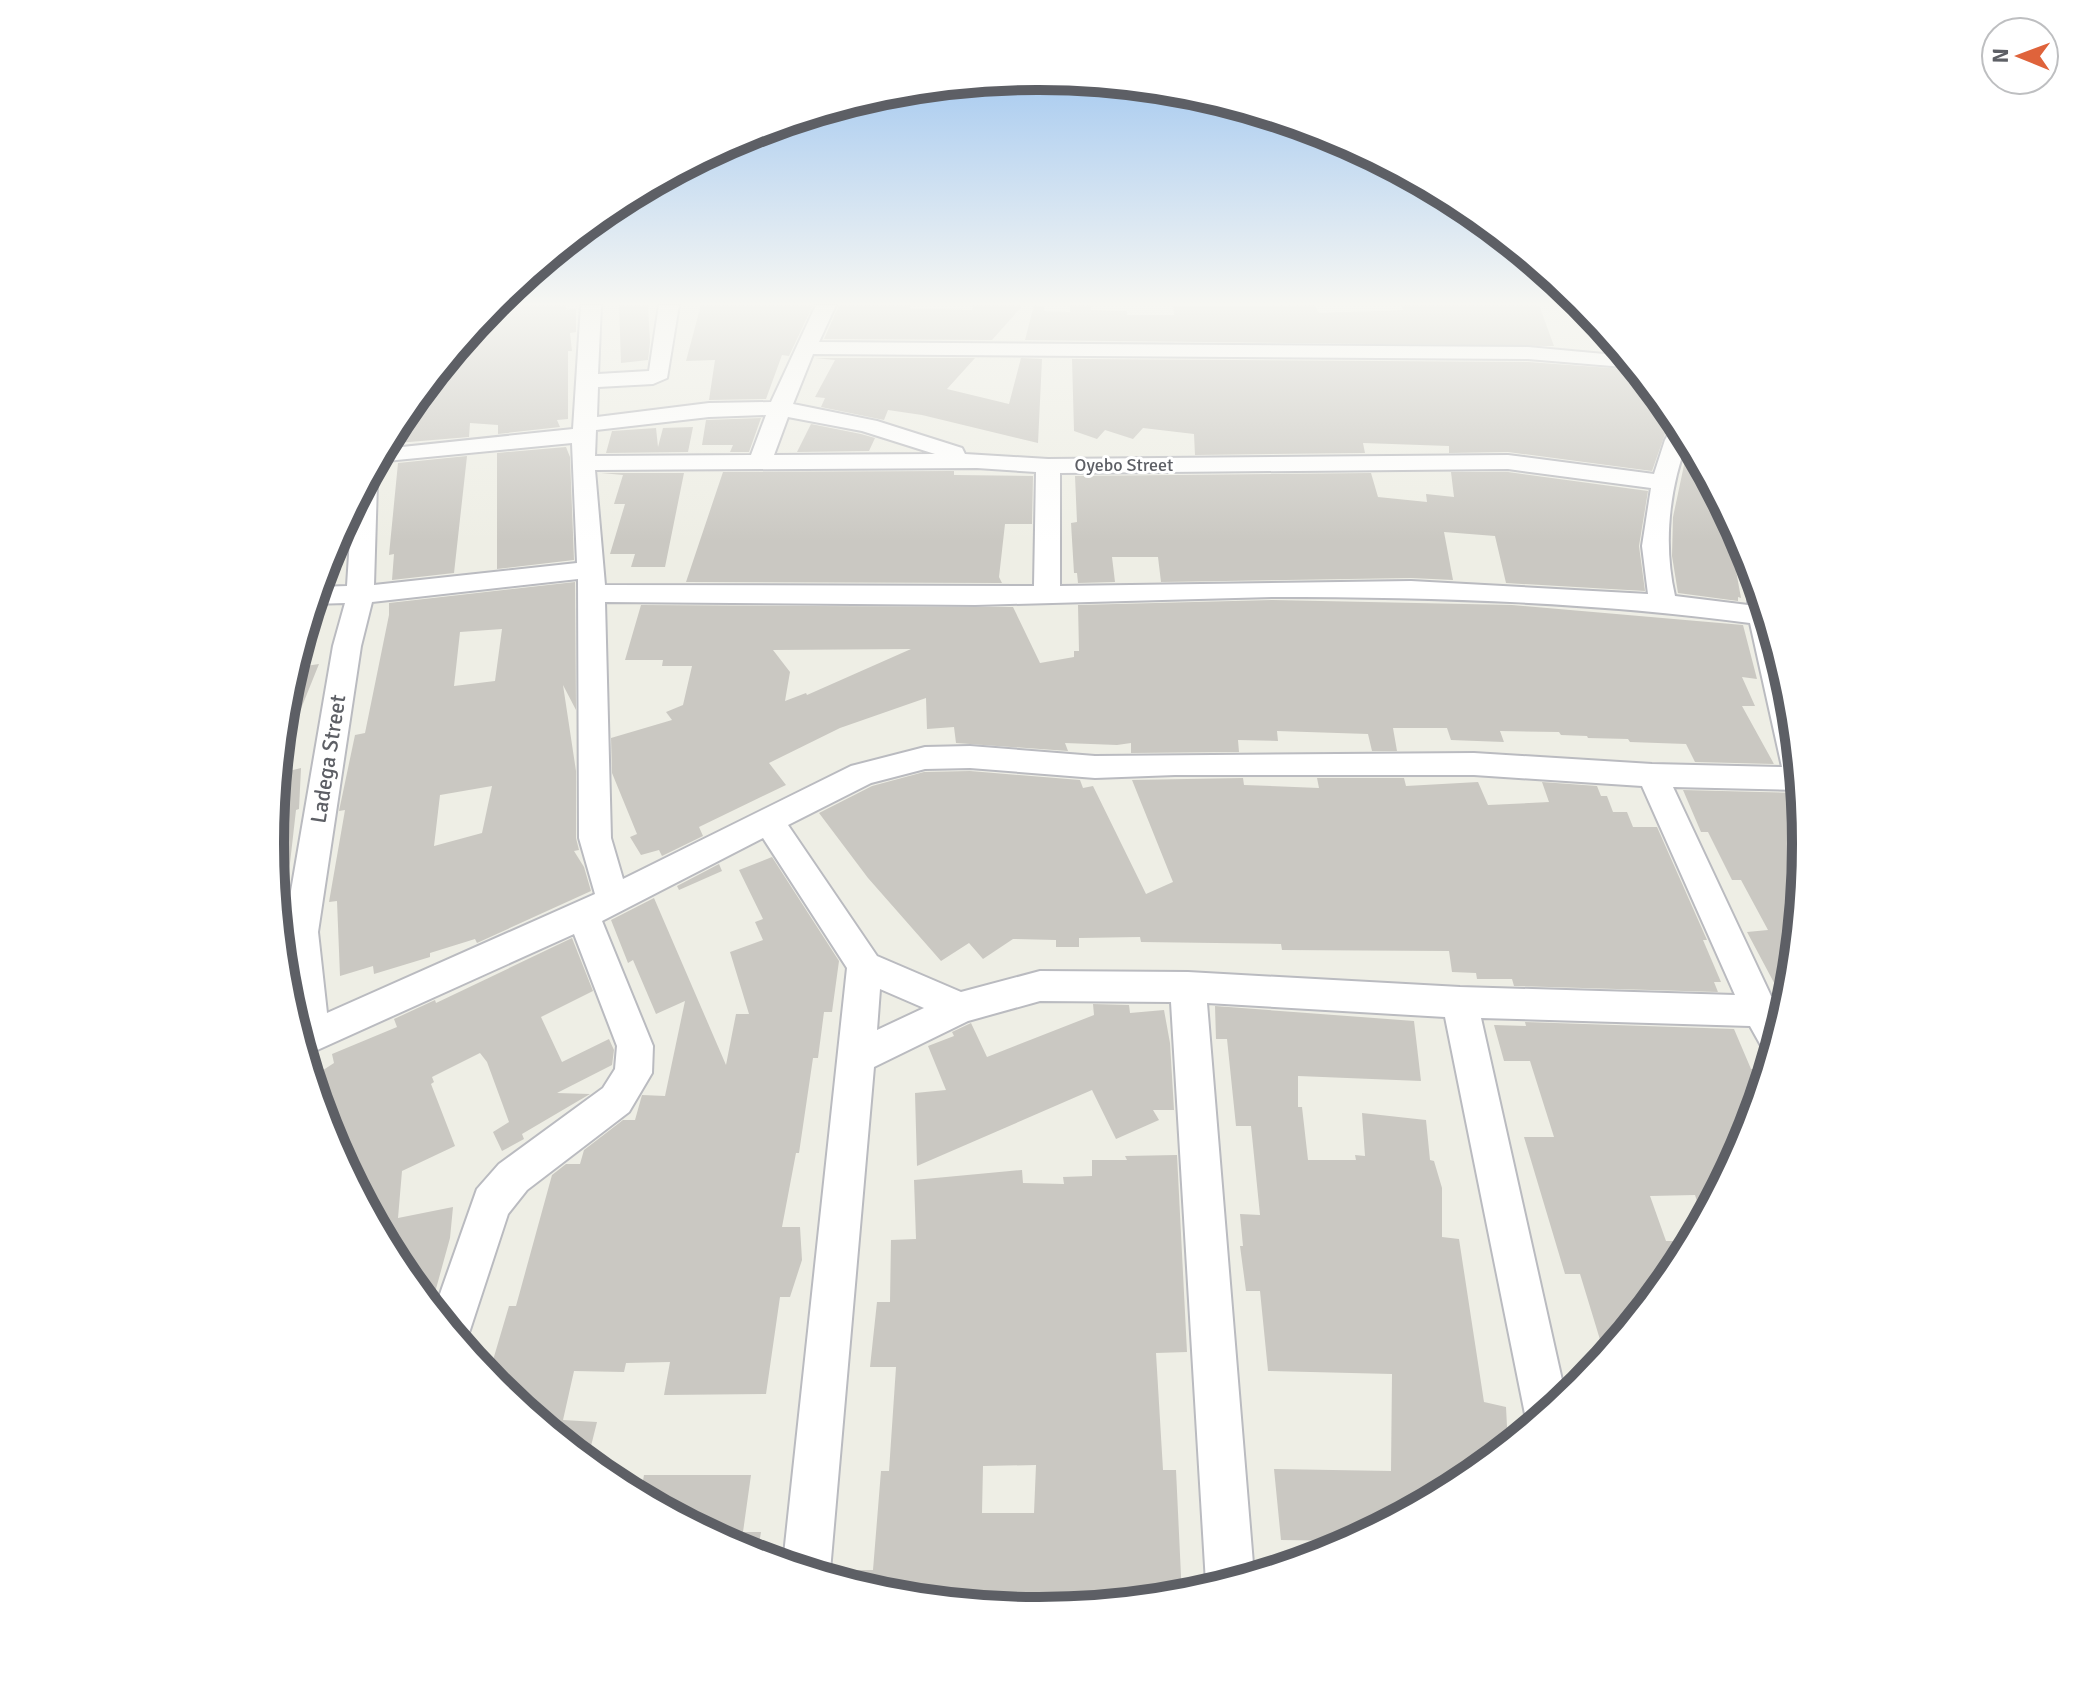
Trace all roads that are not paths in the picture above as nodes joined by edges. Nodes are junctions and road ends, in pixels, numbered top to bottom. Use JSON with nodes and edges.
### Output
{"nodes":[{"id":1,"x":588,"y":384,"type":"edge"},
{"id":2,"x":791,"y":384,"type":"edge"},
{"id":3,"x":779,"y":409,"type":"junction"},
{"id":4,"x":584,"y":430,"type":"junction"},
{"id":5,"x":1675,"y":442,"type":"edge"},
{"id":6,"x":393,"y":454,"type":"edge"},
{"id":7,"x":761,"y":460,"type":"junction"},
{"id":8,"x":977,"y":461,"type":"junction"},
{"id":9,"x":583,"y":463,"type":"junction"},
{"id":10,"x":1048,"y":466,"type":"junction"},
{"id":11,"x":1664,"y":483,"type":"junction"},
{"id":12,"x":364,"y":506,"type":"edge"},
{"id":13,"x":590,"y":582,"type":"junction"},
{"id":14,"x":360,"y":595,"type":"junction"},
{"id":15,"x":1047,"y":595,"type":"junction"},
{"id":16,"x":326,"y":596,"type":"edge"},
{"id":17,"x":1663,"y":603,"type":"junction"},
{"id":18,"x":1753,"y":605,"type":"edge"},
{"id":19,"x":1652,"y":775,"type":"junction"},
{"id":20,"x":1788,"y":777,"type":"edge"},
{"id":21,"x":770,"y":823,"type":"junction"},
{"id":22,"x":598,"y":908,"type":"junction"},
{"id":23,"x":865,"y":966,"type":"junction"},
{"id":24,"x":1188,"y":987,"type":"junction"},
{"id":25,"x":1460,"y":1002,"type":"junction"},
{"id":26,"x":960,"y":1008,"type":"junction"},
{"id":27,"x":1771,"y":1016,"type":"edge"},
{"id":28,"x":305,"y":1017,"type":"edge"},
{"id":29,"x":1770,"y":1021,"type":"edge"},
{"id":30,"x":310,"y":1037,"type":"edge"},
{"id":31,"x":854,"y":1059,"type":"junction"},
{"id":32,"x":453,"y":1318,"type":"edge"},
{"id":33,"x":1544,"y":1401,"type":"edge"},
{"id":34,"x":807,"y":1560,"type":"edge"},
{"id":35,"x":1229,"y":1572,"type":"edge"}],
"edges":[{"from":1,"to":4,"type":"street"},
{"from":2,"to":3,"type":"street"},
{"from":3,"to":4,"type":"street"},
{"from":3,"to":7,"type":"street"},
{"from":3,"to":8,"type":"street"},
{"from":4,"to":6,"type":"street"},
{"from":4,"to":9,"type":"street"},
{"from":5,"to":11,"type":"street"},
{"from":7,"to":8,"type":"street","name":"Oyebo Street"},
{"from":7,"to":9,"type":"street","name":"Oyebo Street"},
{"from":8,"to":10,"type":"street","name":"Oyebo Street"},
{"from":9,"to":13,"type":"street"},
{"from":10,"to":11,"type":"street","name":"Oyebo Street"},
{"from":10,"to":15,"type":"street"},
{"from":11,"to":17,"type":"street"},
{"from":12,"to":14,"type":"street","name":"Ladega Street"},
{"from":13,"to":14,"type":"street"},
{"from":13,"to":15,"type":"street"},
{"from":13,"to":22,"type":"street"},
{"from":14,"to":16,"type":"street"},
{"from":14,"to":28,"type":"street","name":"Ladega Street"},
{"from":15,"to":17,"type":"street"},
{"from":17,"to":18,"type":"street"},
{"from":19,"to":20,"type":"street"},
{"from":19,"to":21,"type":"street"},
{"from":19,"to":27,"type":"street"},
{"from":21,"to":22,"type":"street"},
{"from":21,"to":23,"type":"street"},
{"from":22,"to":30,"type":"street"},
{"from":22,"to":32,"type":"street"},
{"from":23,"to":26,"type":"street"},
{"from":23,"to":31,"type":"street"},
{"from":24,"to":25,"type":"street"},
{"from":24,"to":26,"type":"street"},
{"from":24,"to":35,"type":"street"},
{"from":25,"to":29,"type":"street"},
{"from":25,"to":33,"type":"street"},
{"from":26,"to":31,"type":"street"},
{"from":31,"to":34,"type":"street"}]}
